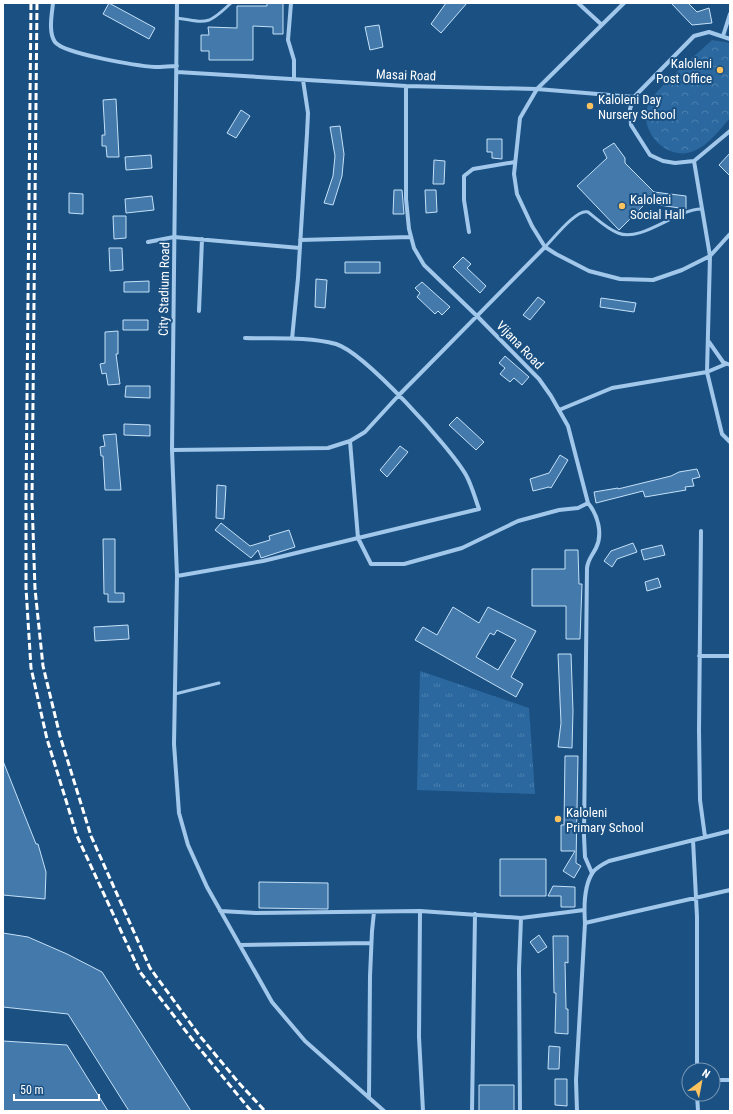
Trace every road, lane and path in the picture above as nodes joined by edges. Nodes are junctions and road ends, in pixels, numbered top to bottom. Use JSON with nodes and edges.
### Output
{"nodes":[{"id":1,"x":53,"y":3,"type":"edge"},
{"id":2,"x":177,"y":3,"type":"edge"},
{"id":3,"x":231,"y":3,"type":"edge"},
{"id":4,"x":291,"y":3,"type":"edge"},
{"id":5,"x":578,"y":3,"type":"edge"},
{"id":6,"x":624,"y":3,"type":"edge"},
{"id":7,"x":730,"y":14,"type":"edge"},
{"id":8,"x":177,"y":18,"type":"junction"},
{"id":9,"x":602,"y":25,"type":"junction"},
{"id":10,"x":723,"y":36,"type":"junction"},
{"id":11,"x":730,"y":39,"type":"edge"},
{"id":12,"x":177,"y":66,"type":"junction"},
{"id":13,"x":177,"y":72,"type":"junction"},
{"id":14,"x":294,"y":79,"type":"junction"},
{"id":15,"x":303,"y":80,"type":"junction"},
{"id":16,"x":406,"y":86,"type":"junction"},
{"id":17,"x":537,"y":88,"type":"junction"},
{"id":18,"x":634,"y":97,"type":"junction"},
{"id":19,"x":730,"y":131,"type":"edge"},
{"id":20,"x":694,"y":161,"type":"junction"},
{"id":21,"x":515,"y":162,"type":"junction"},
{"id":22,"x":702,"y":209,"type":"junction"},
{"id":23,"x":469,"y":232,"type":"dead end"},
{"id":24,"x":730,"y":234,"type":"edge"},
{"id":25,"x":174,"y":237,"type":"junction"},
{"id":26,"x":411,"y":237,"type":"junction"},
{"id":27,"x":202,"y":239,"type":"junction"},
{"id":28,"x":300,"y":240,"type":"junction"},
{"id":29,"x":148,"y":242,"type":"dead end"},
{"id":30,"x":545,"y":247,"type":"junction"},
{"id":31,"x":300,"y":248,"type":"junction"},
{"id":32,"x":710,"y":256,"type":"junction"},
{"id":33,"x":199,"y":311,"type":"dead end"},
{"id":34,"x":478,"y":316,"type":"junction"},
{"id":35,"x":245,"y":338,"type":"dead end"},
{"id":36,"x":292,"y":339,"type":"junction"},
{"id":37,"x":709,"y":341,"type":"junction"},
{"id":38,"x":728,"y":364,"type":"edge"},
{"id":39,"x":707,"y":372,"type":"junction"},
{"id":40,"x":399,"y":395,"type":"junction"},
{"id":41,"x":559,"y":410,"type":"junction"},
{"id":42,"x":350,"y":441,"type":"junction"},
{"id":43,"x":730,"y":442,"type":"edge"},
{"id":44,"x":172,"y":450,"type":"junction"},
{"id":45,"x":588,"y":503,"type":"junction"},
{"id":46,"x":701,"y":531,"type":"dead end"},
{"id":47,"x":358,"y":538,"type":"junction"},
{"id":48,"x":177,"y":576,"type":"junction"},
{"id":49,"x":699,"y":656,"type":"junction"},
{"id":50,"x":730,"y":656,"type":"edge"},
{"id":51,"x":219,"y":683,"type":"dead end"},
{"id":52,"x":175,"y":694,"type":"junction"},
{"id":53,"x":730,"y":831,"type":"edge"},
{"id":54,"x":705,"y":837,"type":"junction"},
{"id":55,"x":693,"y":840,"type":"junction"},
{"id":56,"x":592,"y":873,"type":"junction"},
{"id":57,"x":730,"y":890,"type":"edge"},
{"id":58,"x":696,"y":897,"type":"junction"},
{"id":59,"x":584,"y":910,"type":"junction"},
{"id":60,"x":220,"y":911,"type":"junction"},
{"id":61,"x":420,"y":911,"type":"junction"},
{"id":62,"x":374,"y":912,"type":"junction"},
{"id":63,"x":475,"y":914,"type":"junction"},
{"id":64,"x":521,"y":918,"type":"junction"},
{"id":65,"x":585,"y":923,"type":"junction"},
{"id":66,"x":371,"y":943,"type":"junction"},
{"id":67,"x":240,"y":945,"type":"junction"},
{"id":68,"x":697,"y":1062,"type":"edge"},
{"id":69,"x":369,"y":1098,"type":"junction"},
{"id":70,"x":384,"y":1111,"type":"edge"},
{"id":71,"x":423,"y":1111,"type":"edge"},
{"id":72,"x":472,"y":1111,"type":"edge"},
{"id":73,"x":520,"y":1111,"type":"edge"},
{"id":74,"x":577,"y":1111,"type":"edge"}],
"edges":[{"from":1,"to":12,"type":"street"},
{"from":2,"to":8,"type":"street","name":"City Stadium Road"},
{"from":3,"to":8,"type":"lane"},
{"from":4,"to":14,"type":"street"},
{"from":5,"to":9,"type":"street"},
{"from":6,"to":9,"type":"street"},
{"from":7,"to":10,"type":"street"},
{"from":8,"to":12,"type":"street","name":"City Stadium Road"},
{"from":9,"to":17,"type":"street"},
{"from":10,"to":11,"type":"street"},
{"from":10,"to":18,"type":"street"},
{"from":12,"to":13,"type":"street","name":"City Stadium Road"},
{"from":13,"to":14,"type":"street","name":"Masai Road"},
{"from":13,"to":25,"type":"street","name":"City Stadium Road"},
{"from":14,"to":15,"type":"street","name":"Masai Road"},
{"from":15,"to":16,"type":"street","name":"Masai Road"},
{"from":15,"to":28,"type":"street"},
{"from":16,"to":17,"type":"street","name":"Masai Road"},
{"from":16,"to":26,"type":"street","name":"Vijana Road"},
{"from":17,"to":18,"type":"street","name":"Masai Road"},
{"from":17,"to":21,"type":"street"},
{"from":18,"to":20,"type":"street"},
{"from":19,"to":20,"type":"street"},
{"from":20,"to":22,"type":"street"},
{"from":21,"to":23,"type":"street"},
{"from":21,"to":30,"type":"street"},
{"from":22,"to":30,"type":"lane"},
{"from":22,"to":32,"type":"street"},
{"from":24,"to":32,"type":"street"},
{"from":25,"to":27,"type":"street"},
{"from":25,"to":29,"type":"street"},
{"from":25,"to":44,"type":"street","name":"City Stadium Road"},
{"from":26,"to":28,"type":"street"},
{"from":26,"to":34,"type":"street","name":"Vijana Road"},
{"from":27,"to":31,"type":"street"},
{"from":27,"to":33,"type":"street"},
{"from":28,"to":31,"type":"street"},
{"from":30,"to":32,"type":"street"},
{"from":30,"to":34,"type":"street"},
{"from":31,"to":36,"type":"street"},
{"from":32,"to":37,"type":"street"},
{"from":34,"to":40,"type":"street"},
{"from":34,"to":41,"type":"street","name":"Vijana Road"},
{"from":35,"to":36,"type":"street"},
{"from":36,"to":40,"type":"street"},
{"from":37,"to":38,"type":"street"},
{"from":37,"to":39,"type":"street"},
{"from":38,"to":39,"type":"street"},
{"from":39,"to":41,"type":"street"},
{"from":39,"to":43,"type":"street"},
{"from":40,"to":42,"type":"street"},
{"from":40,"to":47,"type":"street"},
{"from":41,"to":45,"type":"street","name":"Vijana Road"},
{"from":42,"to":44,"type":"street"},
{"from":42,"to":47,"type":"street"},
{"from":44,"to":48,"type":"street","name":"City Stadium Road"},
{"from":45,"to":47,"type":"street"},
{"from":45,"to":56,"type":"street","name":"Vijana Road"},
{"from":46,"to":49,"type":"street"},
{"from":47,"to":48,"type":"street"},
{"from":48,"to":52,"type":"street","name":"City Stadium Road"},
{"from":49,"to":50,"type":"street"},
{"from":49,"to":54,"type":"street"},
{"from":51,"to":52,"type":"lane"},
{"from":52,"to":60,"type":"street","name":"City Stadium Road"},
{"from":53,"to":54,"type":"street"},
{"from":54,"to":55,"type":"street"},
{"from":55,"to":56,"type":"street"},
{"from":55,"to":58,"type":"street"},
{"from":56,"to":59,"type":"street"},
{"from":57,"to":58,"type":"street"},
{"from":58,"to":65,"type":"street"},
{"from":58,"to":68,"type":"street"},
{"from":59,"to":64,"type":"street"},
{"from":59,"to":65,"type":"street"},
{"from":60,"to":62,"type":"street"},
{"from":60,"to":67,"type":"street","name":"City Stadium Road"},
{"from":61,"to":62,"type":"street"},
{"from":61,"to":63,"type":"street"},
{"from":61,"to":71,"type":"street"},
{"from":62,"to":66,"type":"street"},
{"from":63,"to":64,"type":"street"},
{"from":63,"to":72,"type":"street"},
{"from":64,"to":73,"type":"street"},
{"from":65,"to":74,"type":"street"},
{"from":66,"to":67,"type":"street"},
{"from":66,"to":69,"type":"street"},
{"from":67,"to":69,"type":"street","name":"City Stadium Road"},
{"from":69,"to":70,"type":"street","name":"City Stadium Road"}]}
